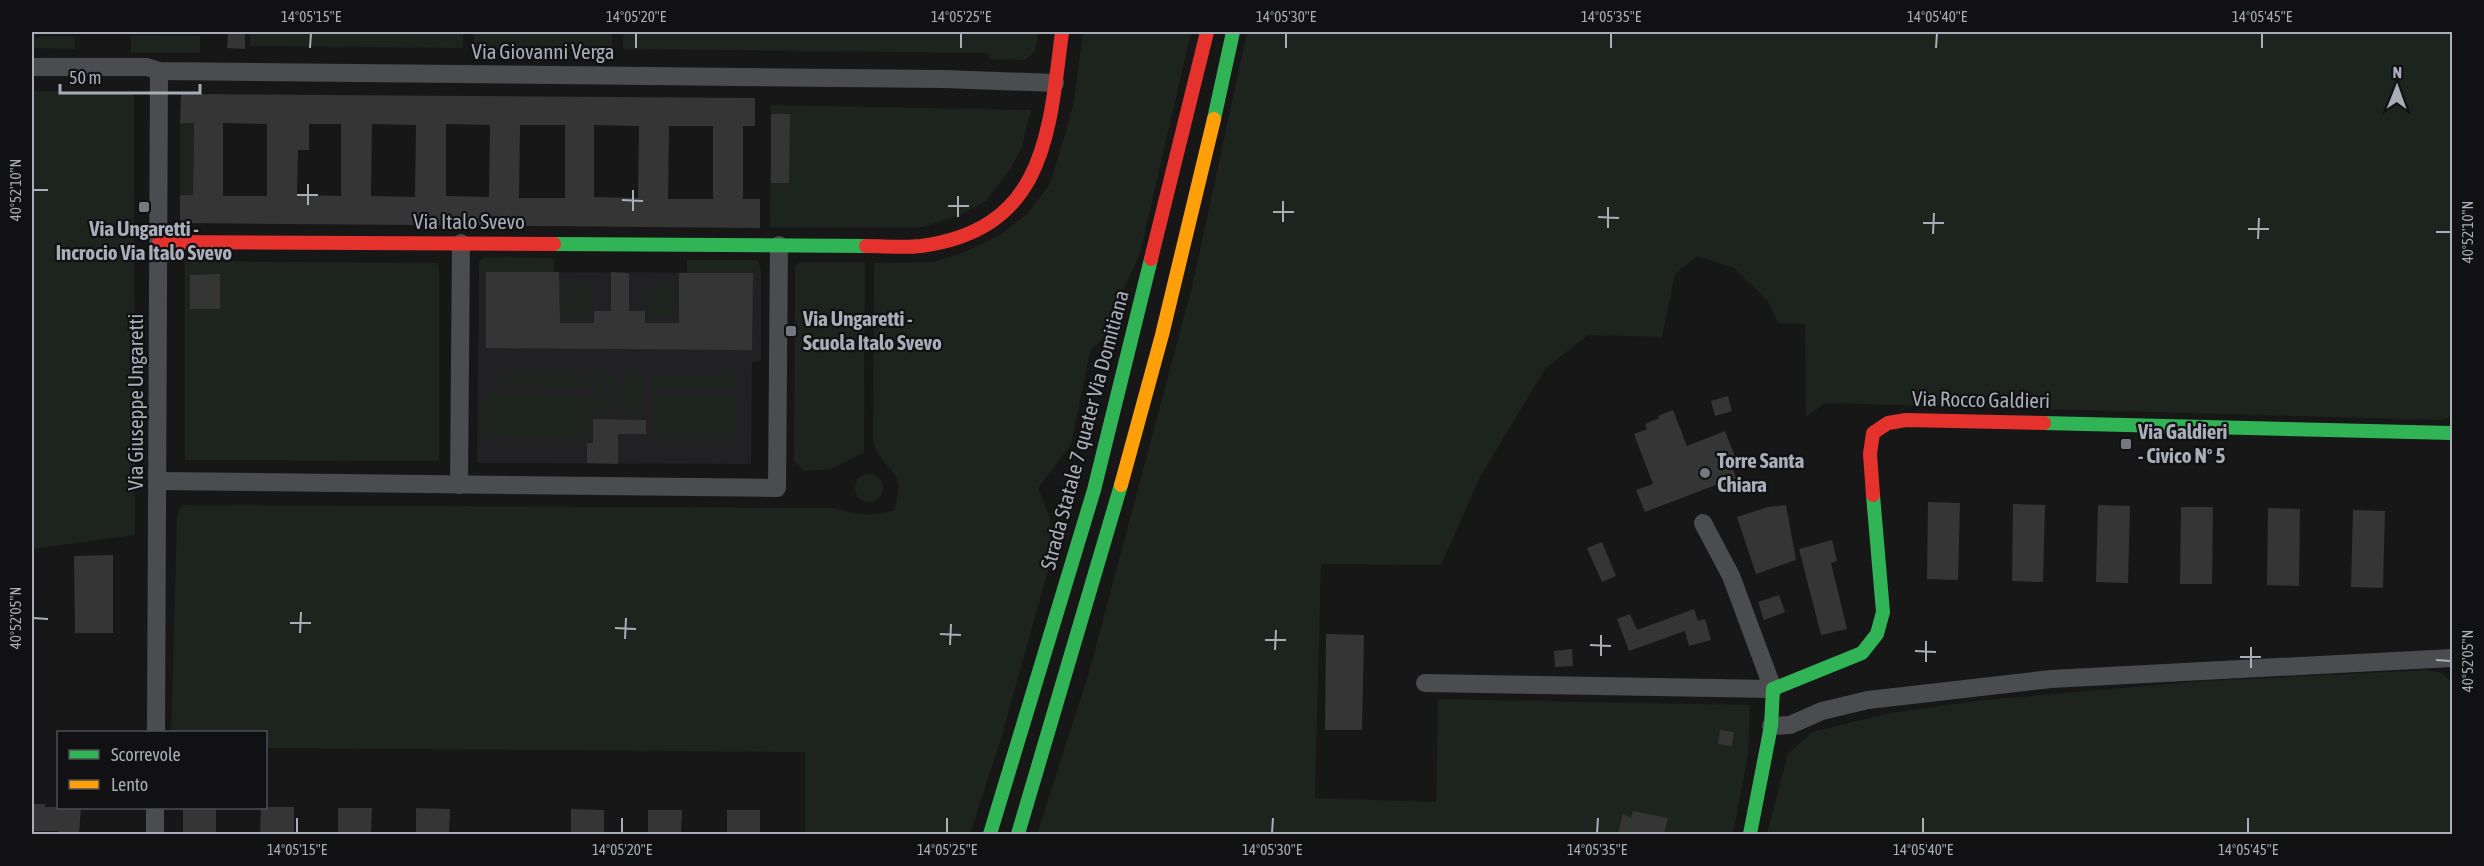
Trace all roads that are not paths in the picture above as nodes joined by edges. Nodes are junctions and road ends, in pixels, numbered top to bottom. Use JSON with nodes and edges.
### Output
{"nodes":[{"id":1,"x":1062,"y":32,"type":"edge"},
{"id":2,"x":1207,"y":32,"type":"edge"},
{"id":3,"x":1233,"y":32,"type":"edge"},
{"id":4,"x":32,"y":67,"type":"edge"},
{"id":5,"x":159,"y":71,"type":"junction"},
{"id":6,"x":1055,"y":83,"type":"junction"},
{"id":7,"x":159,"y":242,"type":"junction"},
{"id":8,"x":461,"y":243,"type":"junction"},
{"id":9,"x":779,"y":245,"type":"junction"},
{"id":10,"x":2452,"y":433,"type":"edge"},
{"id":11,"x":159,"y":481,"type":"junction"},
{"id":12,"x":459,"y":485,"type":"junction"},
{"id":13,"x":1703,"y":523,"type":"dead end"},
{"id":14,"x":2452,"y":658,"type":"edge"},
{"id":15,"x":1425,"y":682,"type":"dead end"},
{"id":16,"x":1773,"y":689,"type":"junction"},
{"id":17,"x":1771,"y":726,"type":"junction"},
{"id":18,"x":156,"y":731,"type":"edge"},
{"id":19,"x":155,"y":809,"type":"edge"},
{"id":20,"x":155,"y":834,"type":"edge"},
{"id":21,"x":990,"y":834,"type":"edge"},
{"id":22,"x":1018,"y":834,"type":"edge"},
{"id":23,"x":1750,"y":834,"type":"edge"}],
"edges":[{"from":1,"to":6,"type":"main road","name":"Via Italo Svevo"},
{"from":2,"to":21,"type":"main road","name":"Strada Statale 7 quater Via Domitiana"},
{"from":3,"to":22,"type":"main road"},
{"from":4,"to":5,"type":"street","name":"Via Giovanni Verga"},
{"from":5,"to":6,"type":"street","name":"Via Giovanni Verga"},
{"from":5,"to":7,"type":"street","name":"Via Giuseppe Ungaretti"},
{"from":6,"to":9,"type":"main road","name":"Via Italo Svevo"},
{"from":7,"to":8,"type":"main road","name":"Via Italo Svevo"},
{"from":7,"to":11,"type":"street","name":"Via Giuseppe Ungaretti"},
{"from":8,"to":9,"type":"main road","name":"Via Italo Svevo"},
{"from":8,"to":12,"type":"street"},
{"from":9,"to":12,"type":"street"},
{"from":10,"to":16,"type":"main road","name":"Via Rocco Galdieri"},
{"from":11,"to":12,"type":"street"},
{"from":11,"to":18,"type":"street","name":"Via Giuseppe Ungaretti"},
{"from":13,"to":16,"type":"street"},
{"from":14,"to":17,"type":"street"},
{"from":15,"to":16,"type":"street"},
{"from":16,"to":17,"type":"main road"},
{"from":17,"to":23,"type":"main road"},
{"from":19,"to":20,"type":"street"}]}
